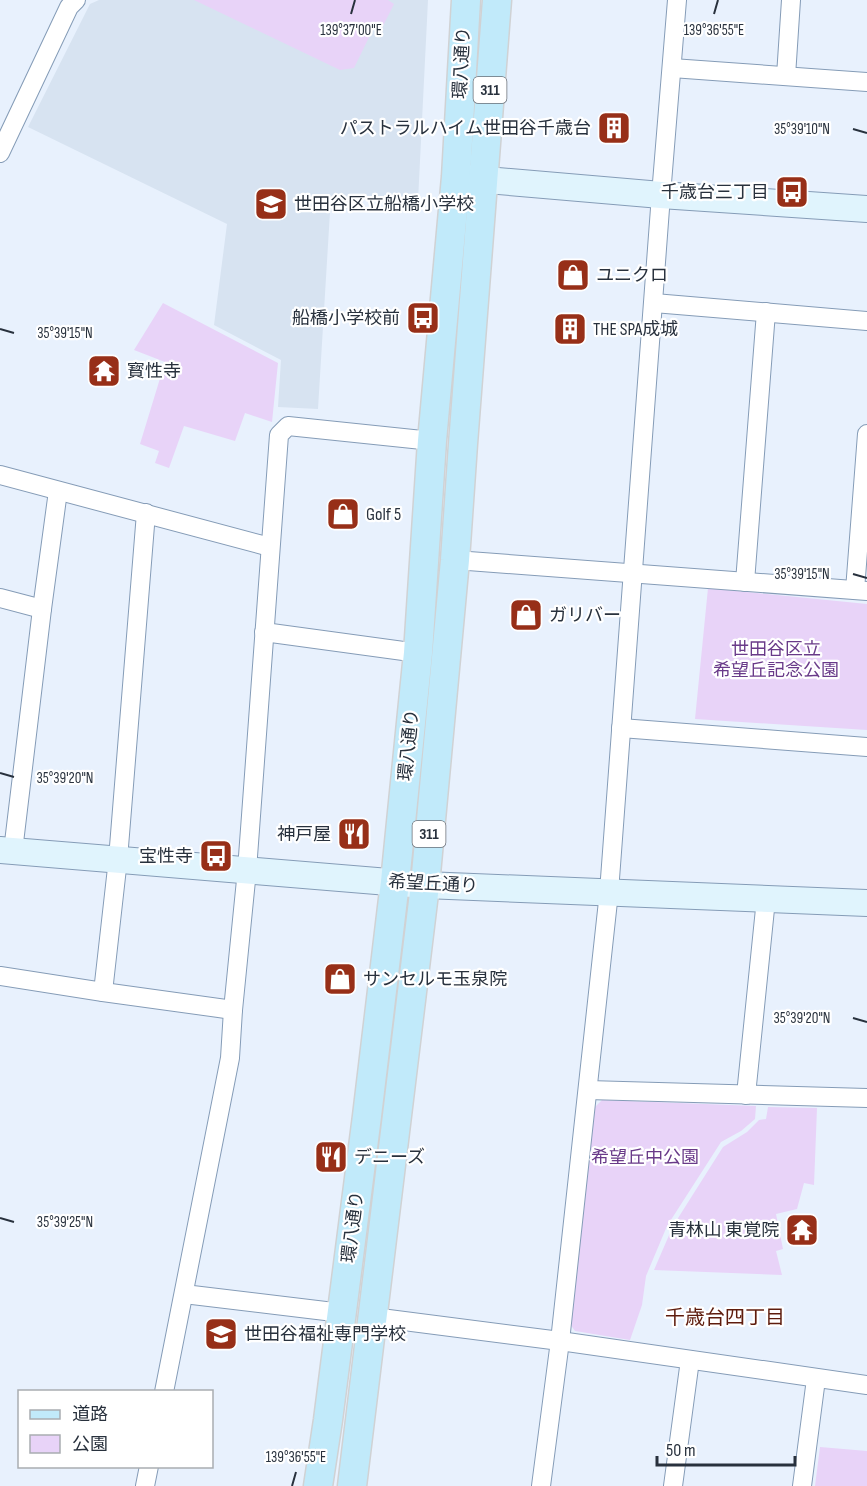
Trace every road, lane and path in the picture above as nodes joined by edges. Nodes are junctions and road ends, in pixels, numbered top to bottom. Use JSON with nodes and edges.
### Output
{"nodes":[{"id":1,"x":76,"y":0,"type":"edge"},
{"id":2,"x":466,"y":0,"type":"edge"},
{"id":3,"x":497,"y":0,"type":"edge"},
{"id":4,"x":677,"y":0,"type":"edge"},
{"id":5,"x":791,"y":0,"type":"edge"},
{"id":6,"x":672,"y":68,"type":"junction"},
{"id":7,"x":786,"y":76,"type":"junction"},
{"id":8,"x":867,"y":82,"type":"edge"},
{"id":9,"x":0,"y":153,"type":"edge"},
{"id":10,"x":470,"y":179,"type":"junction"},
{"id":11,"x":661,"y":195,"type":"junction"},
{"id":12,"x":867,"y":209,"type":"edge"},
{"id":13,"x":654,"y":303,"type":"junction"},
{"id":14,"x":766,"y":312,"type":"junction"},
{"id":15,"x":867,"y":321,"type":"edge"},
{"id":16,"x":867,"y":434,"type":"edge"},
{"id":17,"x":432,"y":441,"type":"junction"},
{"id":18,"x":0,"y":476,"type":"edge"},
{"id":19,"x":58,"y":491,"type":"junction"},
{"id":20,"x":146,"y":513,"type":"junction"},
{"id":21,"x":270,"y":547,"type":"junction"},
{"id":22,"x":455,"y":560,"type":"junction"},
{"id":23,"x":633,"y":573,"type":"junction"},
{"id":24,"x":745,"y":582,"type":"junction"},
{"id":25,"x":861,"y":590,"type":"edge"},
{"id":26,"x":0,"y":598,"type":"edge"},
{"id":27,"x":42,"y":609,"type":"junction"},
{"id":28,"x":264,"y":632,"type":"junction"},
{"id":29,"x":418,"y":653,"type":"junction"},
{"id":30,"x":621,"y":728,"type":"junction"},
{"id":31,"x":867,"y":747,"type":"edge"},
{"id":32,"x":7,"y":851,"type":"edge"},
{"id":33,"x":118,"y":859,"type":"junction"},
{"id":34,"x":247,"y":870,"type":"junction"},
{"id":35,"x":395,"y":882,"type":"junction"},
{"id":36,"x":424,"y":885,"type":"junction"},
{"id":37,"x":609,"y":892,"type":"junction"},
{"id":38,"x":766,"y":899,"type":"junction"},
{"id":39,"x":867,"y":903,"type":"edge"},
{"id":40,"x":0,"y":976,"type":"edge"},
{"id":41,"x":103,"y":992,"type":"junction"},
{"id":42,"x":233,"y":1010,"type":"junction"},
{"id":43,"x":588,"y":1090,"type":"junction"},
{"id":44,"x":746,"y":1095,"type":"junction"},
{"id":45,"x":867,"y":1098,"type":"edge"},
{"id":46,"x":184,"y":1294,"type":"junction"},
{"id":47,"x":342,"y":1313,"type":"junction"},
{"id":48,"x":373,"y":1317,"type":"junction"},
{"id":49,"x":560,"y":1341,"type":"junction"},
{"id":50,"x":690,"y":1360,"type":"junction"},
{"id":51,"x":816,"y":1378,"type":"junction"},
{"id":52,"x":867,"y":1385,"type":"edge"},
{"id":53,"x":164,"y":1390,"type":"edge"},
{"id":54,"x":149,"y":1468,"type":"edge"},
{"id":55,"x":145,"y":1486,"type":"edge"},
{"id":56,"x":318,"y":1486,"type":"edge"},
{"id":57,"x":352,"y":1486,"type":"edge"},
{"id":58,"x":541,"y":1486,"type":"edge"},
{"id":59,"x":673,"y":1486,"type":"edge"},
{"id":60,"x":802,"y":1486,"type":"edge"}],
"edges":[{"from":1,"to":9,"type":"street"},
{"from":2,"to":10,"type":"main road","name":"環八通り","number":"311"},
{"from":3,"to":10,"type":"main road","name":"環八通り","number":"311"},
{"from":4,"to":6,"type":"street"},
{"from":5,"to":7,"type":"street"},
{"from":6,"to":7,"type":"street"},
{"from":6,"to":11,"type":"street"},
{"from":7,"to":8,"type":"street"},
{"from":10,"to":11,"type":"street"},
{"from":10,"to":17,"type":"main road","name":"環八通り","number":"311"},
{"from":10,"to":22,"type":"main road","name":"環八通り","number":"311"},
{"from":11,"to":12,"type":"street"},
{"from":11,"to":13,"type":"street"},
{"from":13,"to":14,"type":"street"},
{"from":13,"to":23,"type":"street"},
{"from":14,"to":15,"type":"street"},
{"from":14,"to":24,"type":"street"},
{"from":16,"to":25,"type":"street"},
{"from":17,"to":21,"type":"street"},
{"from":17,"to":29,"type":"main road","name":"環八通り","number":"311"},
{"from":18,"to":19,"type":"street"},
{"from":19,"to":20,"type":"street"},
{"from":19,"to":27,"type":"street"},
{"from":20,"to":21,"type":"street"},
{"from":20,"to":33,"type":"street"},
{"from":21,"to":28,"type":"street"},
{"from":22,"to":23,"type":"street"},
{"from":22,"to":36,"type":"main road","name":"環八通り","number":"311"},
{"from":23,"to":24,"type":"street"},
{"from":23,"to":30,"type":"street"},
{"from":24,"to":25,"type":"street"},
{"from":26,"to":27,"type":"street"},
{"from":27,"to":32,"type":"street"},
{"from":28,"to":29,"type":"street"},
{"from":28,"to":34,"type":"street"},
{"from":29,"to":35,"type":"main road","name":"環八通り","number":"311"},
{"from":30,"to":31,"type":"street"},
{"from":30,"to":37,"type":"street"},
{"from":32,"to":33,"type":"street","name":"希望丘通り"},
{"from":33,"to":34,"type":"street","name":"希望丘通り"},
{"from":33,"to":41,"type":"street"},
{"from":34,"to":35,"type":"street","name":"希望丘通り"},
{"from":34,"to":42,"type":"street"},
{"from":35,"to":36,"type":"street","name":"希望丘通り"},
{"from":35,"to":47,"type":"main road","name":"環八通り","number":"311"},
{"from":36,"to":37,"type":"street","name":"希望丘通り"},
{"from":36,"to":48,"type":"main road","name":"環八通り","number":"311"},
{"from":37,"to":38,"type":"street","name":"希望丘通り"},
{"from":37,"to":43,"type":"street"},
{"from":38,"to":39,"type":"street","name":"希望丘通り"},
{"from":38,"to":44,"type":"street"},
{"from":40,"to":41,"type":"street"},
{"from":41,"to":42,"type":"street"},
{"from":42,"to":46,"type":"street"},
{"from":43,"to":44,"type":"street"},
{"from":43,"to":49,"type":"street"},
{"from":44,"to":45,"type":"street"},
{"from":46,"to":47,"type":"street"},
{"from":46,"to":53,"type":"street"},
{"from":47,"to":56,"type":"main road","name":"環八通り","number":"311"},
{"from":48,"to":49,"type":"street"},
{"from":48,"to":57,"type":"main road","name":"環八通り","number":"311"},
{"from":49,"to":50,"type":"street"},
{"from":49,"to":58,"type":"street"},
{"from":50,"to":51,"type":"street"},
{"from":50,"to":59,"type":"street"},
{"from":51,"to":52,"type":"street"},
{"from":51,"to":60,"type":"street"},
{"from":54,"to":55,"type":"street"}]}
